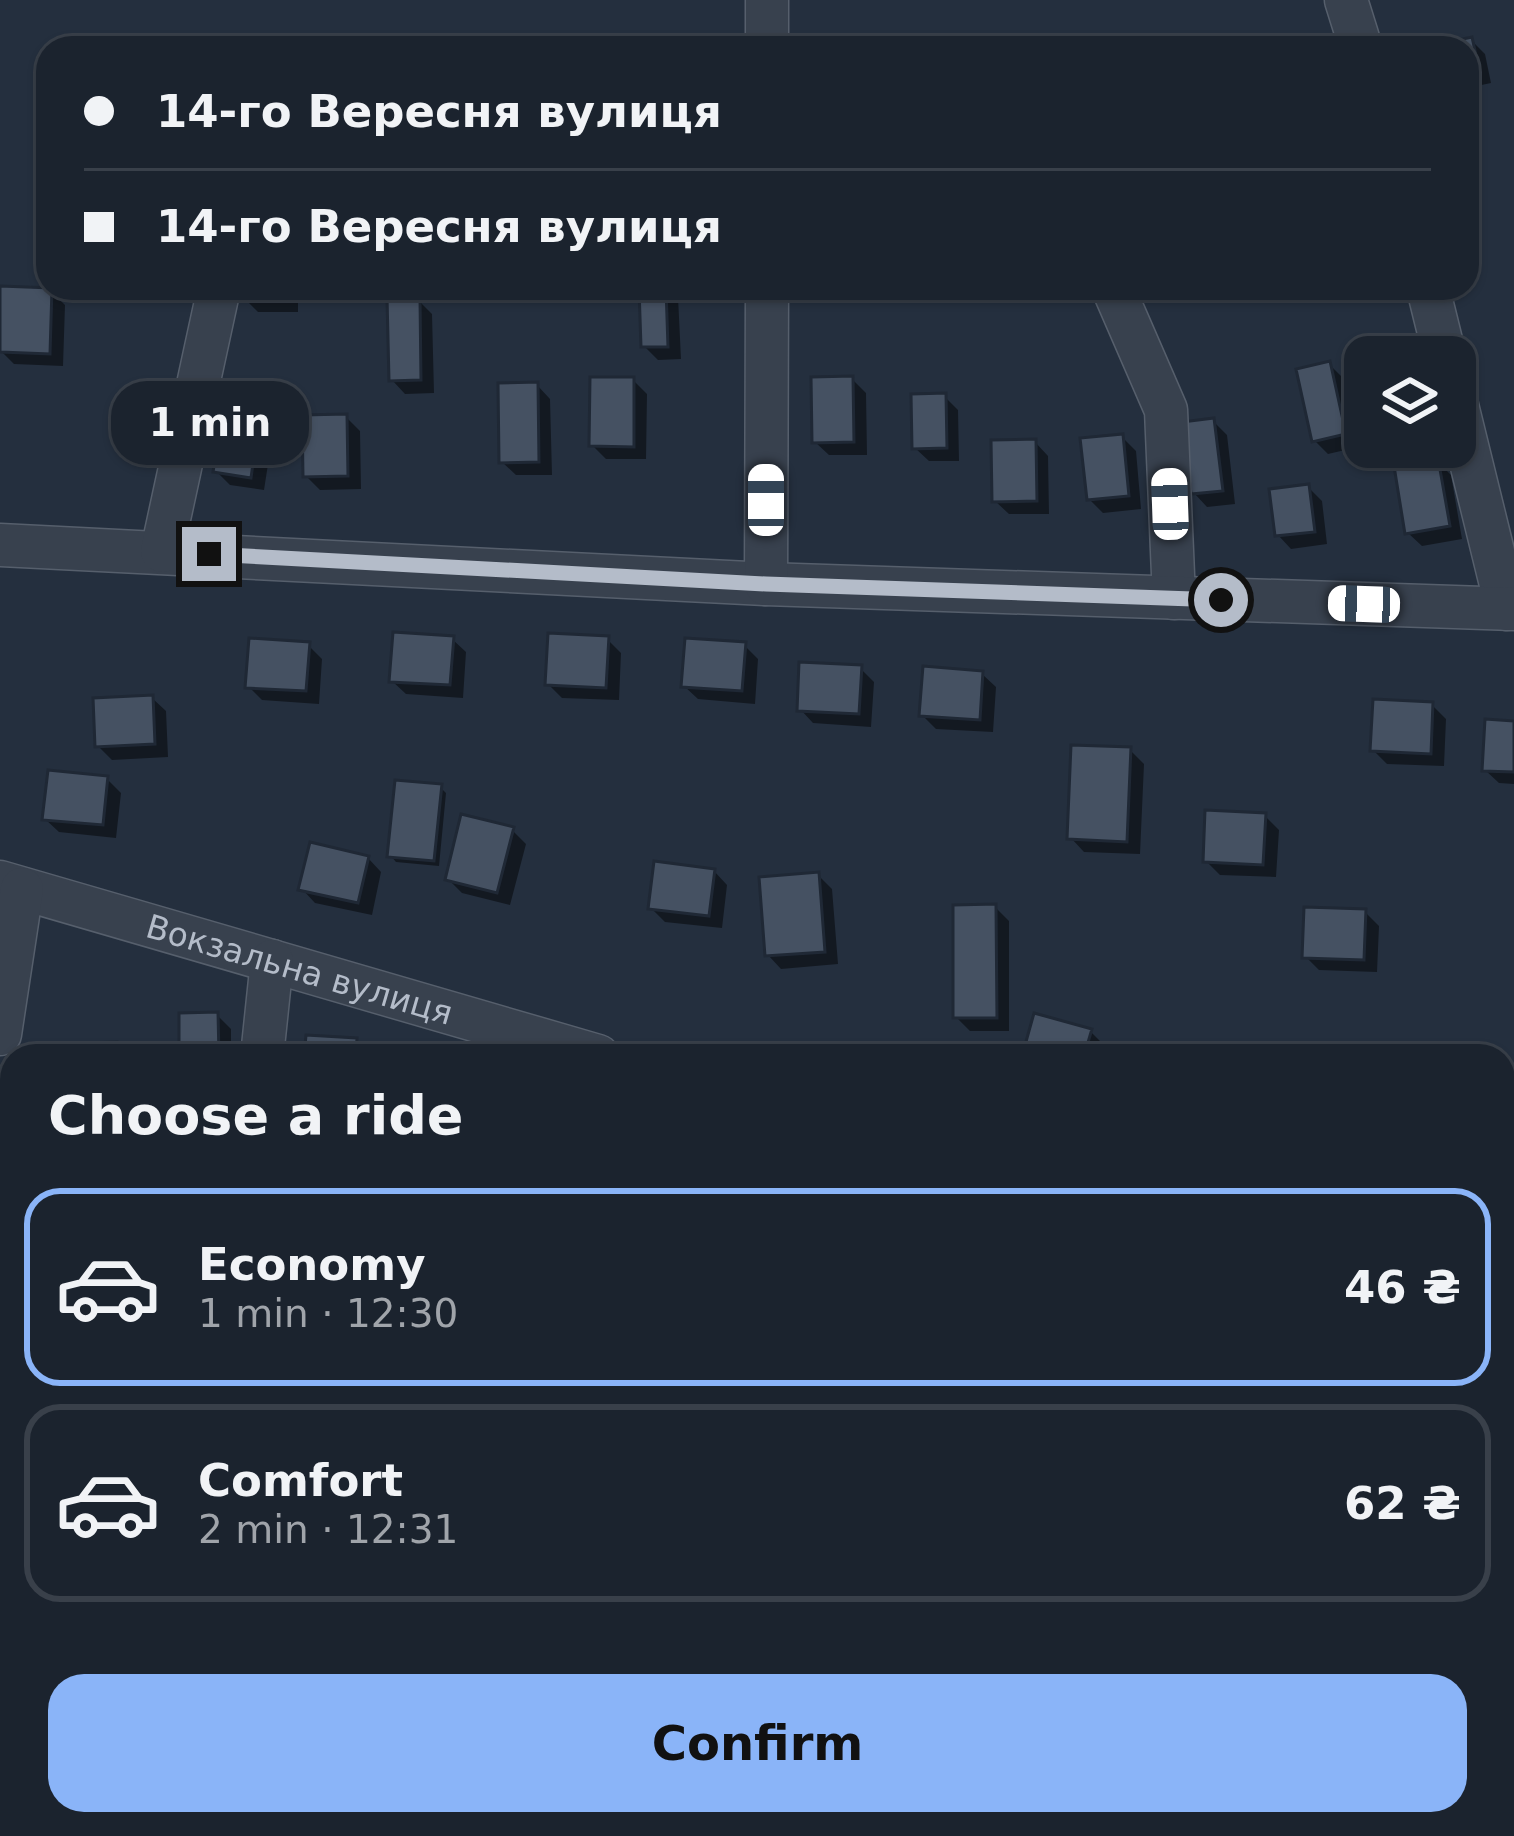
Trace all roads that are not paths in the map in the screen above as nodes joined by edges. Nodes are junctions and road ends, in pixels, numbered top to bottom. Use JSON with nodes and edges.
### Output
{"nodes":[{"id":1,"x":767,"y":0,"type":"edge"},
{"id":2,"x":1346,"y":0,"type":"edge"},
{"id":3,"x":767,"y":36,"type":"edge"},
{"id":4,"x":1357,"y":36,"type":"edge"},
{"id":5,"x":216,"y":300,"type":"edge"},
{"id":6,"x":766,"y":300,"type":"edge"},
{"id":7,"x":1118,"y":300,"type":"edge"},
{"id":8,"x":1431,"y":300,"type":"edge"},
{"id":9,"x":1440,"y":336,"type":"edge"},
{"id":10,"x":1474,"y":468,"type":"edge"},
{"id":11,"x":0,"y":545,"type":"edge"},
{"id":12,"x":162,"y":551,"type":"junction"},
{"id":13,"x":766,"y":584,"type":"junction"},
{"id":14,"x":1174,"y":598,"type":"junction"},
{"id":15,"x":1511,"y":609,"type":"edge"},
{"id":16,"x":11,"y":886,"type":"edge"},
{"id":17,"x":272,"y":961,"type":"junction"},
{"id":18,"x":0,"y":1034,"type":"edge"},
{"id":19,"x":263,"y":1044,"type":"edge"},
{"id":20,"x":557,"y":1044,"type":"edge"}],
"edges":[{"from":1,"to":3,"type":"street"},
{"from":2,"to":4,"type":"street"},
{"from":5,"to":12,"type":"street"},
{"from":6,"to":13,"type":"street"},
{"from":7,"to":14,"type":"street"},
{"from":8,"to":9,"type":"street"},
{"from":10,"to":15,"type":"street"},
{"from":11,"to":12,"type":"street"},
{"from":12,"to":13,"type":"street"},
{"from":13,"to":14,"type":"street"},
{"from":14,"to":15,"type":"street"},
{"from":16,"to":17,"type":"street","name":"Вокзальна вулиця"},
{"from":16,"to":18,"type":"street"},
{"from":17,"to":19,"type":"street"},
{"from":17,"to":20,"type":"street","name":"Вокзальна вулиця"}]}
